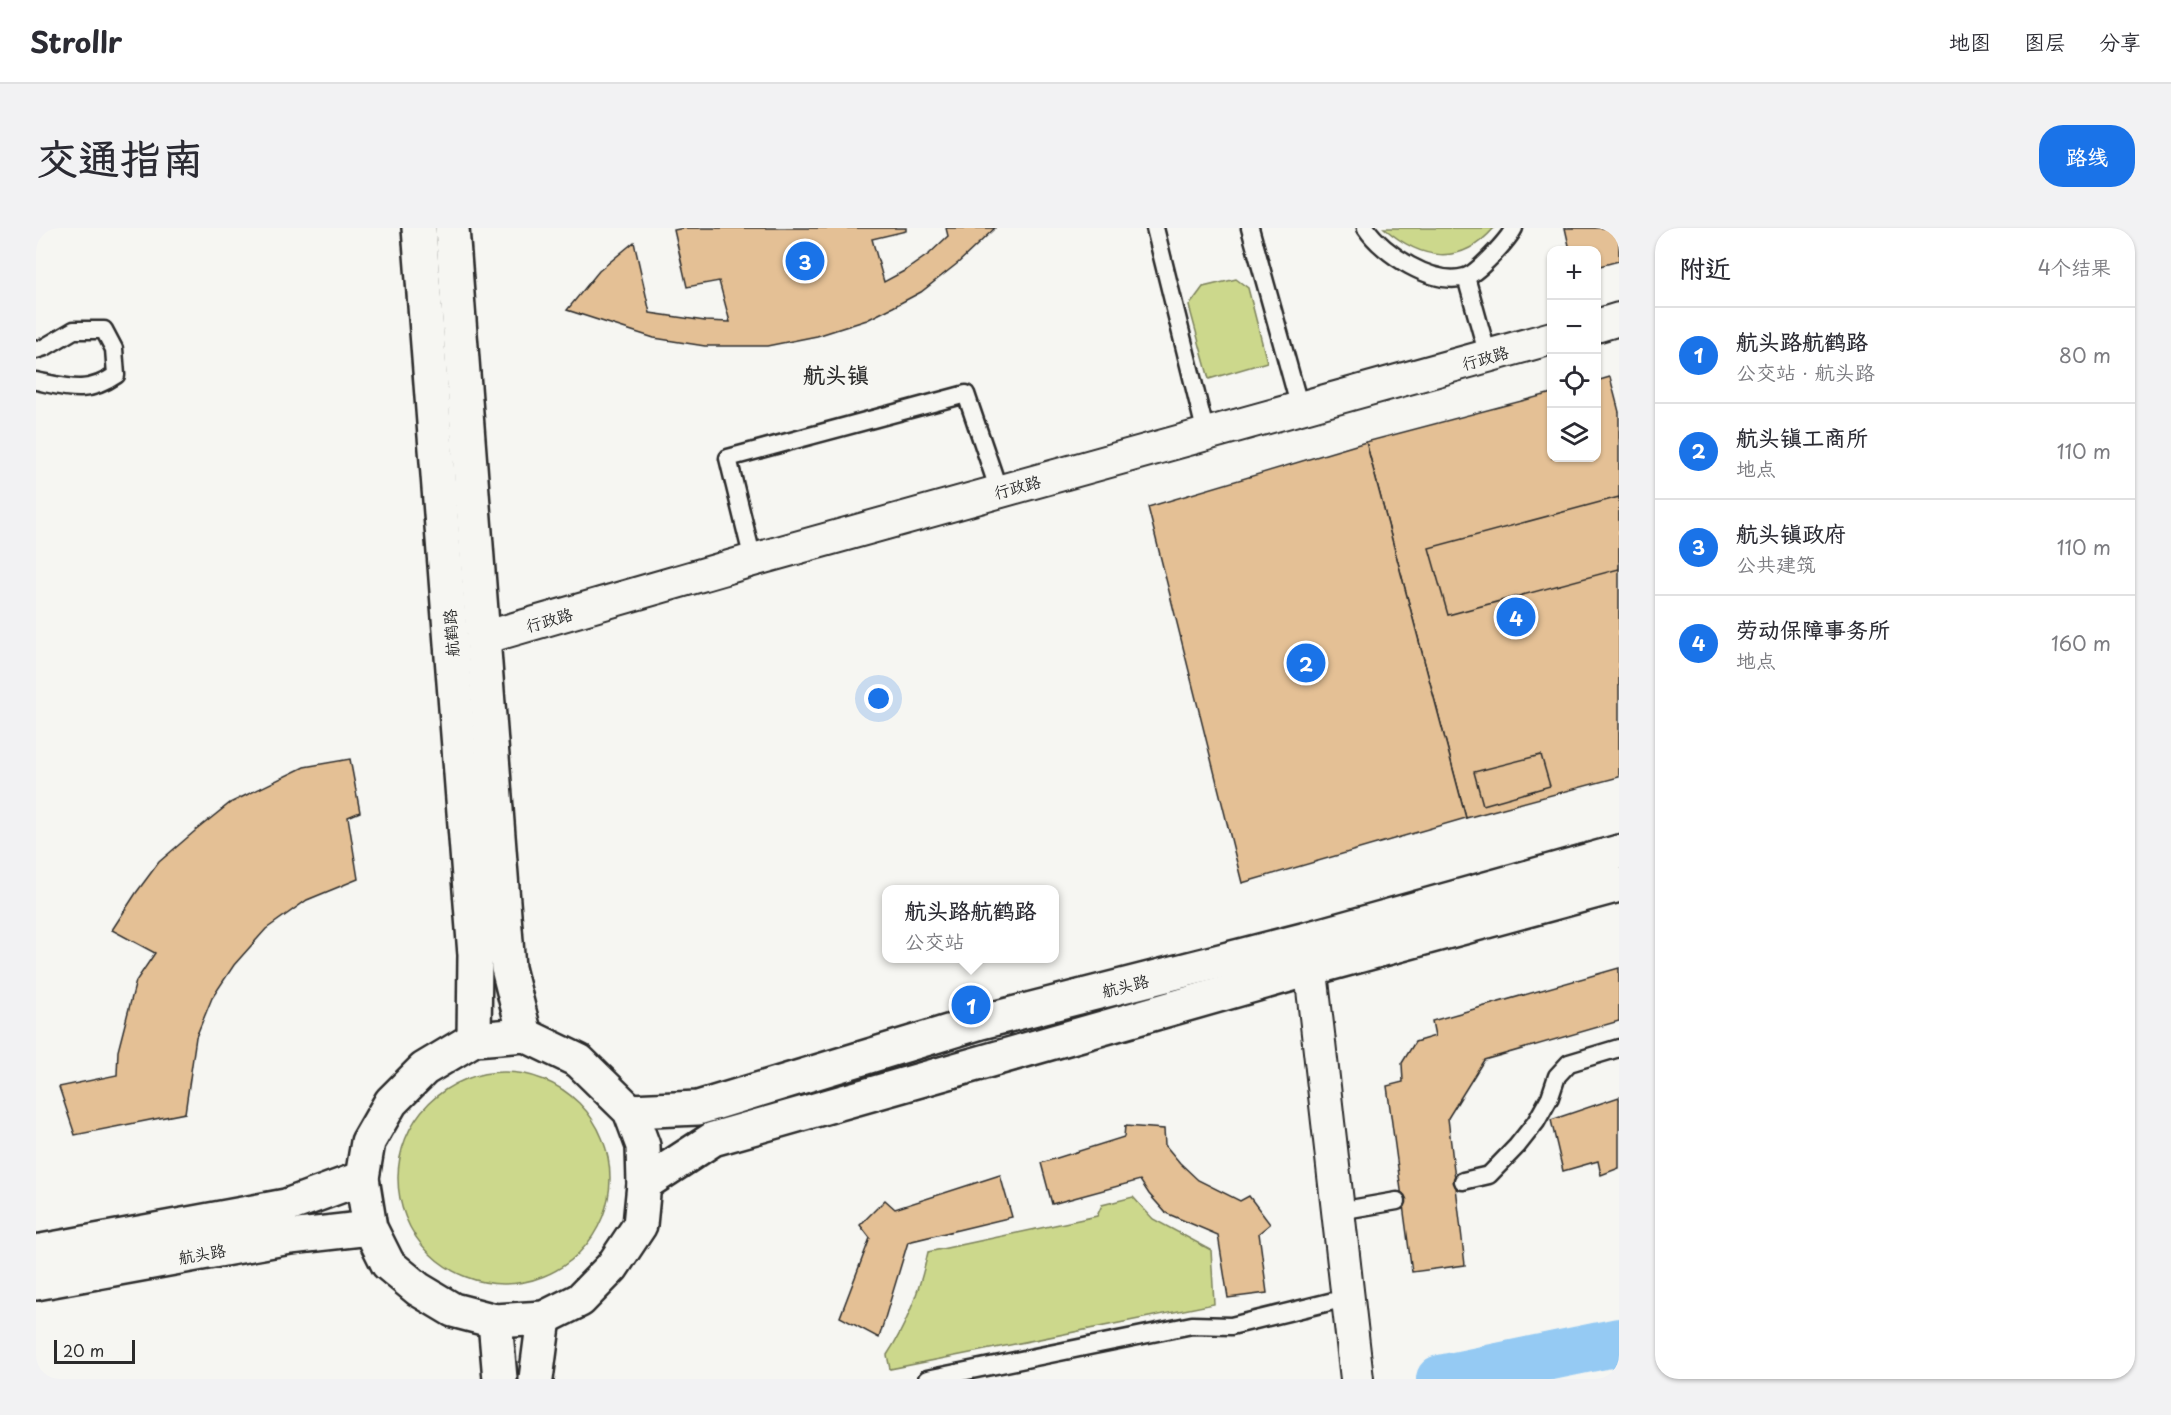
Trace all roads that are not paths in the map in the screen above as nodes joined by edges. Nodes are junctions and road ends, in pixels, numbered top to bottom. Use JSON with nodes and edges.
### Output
{"nodes":[{"id":1,"x":419,"y":228,"type":"edge"},
{"id":2,"x":452,"y":228,"type":"edge"},
{"id":3,"x":1155,"y":228,"type":"edge"},
{"id":4,"x":1250,"y":228,"type":"edge"},
{"id":5,"x":1366,"y":228,"type":"edge"},
{"id":6,"x":1514,"y":228,"type":"edge"},
{"id":7,"x":1466,"y":277,"type":"junction"},
{"id":8,"x":1619,"y":320,"type":"edge"},
{"id":9,"x":1601,"y":325,"type":"edge"},
{"id":10,"x":1547,"y":339,"type":"edge"},
{"id":11,"x":36,"y":350,"type":"edge"},
{"id":12,"x":1488,"y":356,"type":"junction"},
{"id":13,"x":36,"y":381,"type":"edge"},
{"id":14,"x":1300,"y":408,"type":"junction"},
{"id":15,"x":1206,"y":434,"type":"junction"},
{"id":16,"x":999,"y":491,"type":"junction"},
{"id":17,"x":753,"y":560,"type":"junction"},
{"id":18,"x":483,"y":638,"type":"junction"},
{"id":19,"x":1619,"y":852,"type":"edge"},
{"id":20,"x":1619,"y":885,"type":"edge"},
{"id":21,"x":1308,"y":954,"type":"junction"},
{"id":22,"x":525,"y":1035,"type":"junction"},
{"id":23,"x":474,"y":1039,"type":"junction"},
{"id":24,"x":1619,"y":1048,"type":"edge"},
{"id":25,"x":630,"y":1111,"type":"junction"},
{"id":26,"x":362,"y":1178,"type":"junction"},
{"id":27,"x":1462,"y":1181,"type":"dead end"},
{"id":28,"x":644,"y":1184,"type":"junction"},
{"id":29,"x":1397,"y":1201,"type":"dead end"},
{"id":30,"x":1339,"y":1211,"type":"junction"},
{"id":31,"x":370,"y":1228,"type":"junction"},
{"id":32,"x":36,"y":1252,"type":"edge"},
{"id":33,"x":36,"y":1283,"type":"edge"},
{"id":34,"x":1346,"y":1298,"type":"junction"},
{"id":35,"x":544,"y":1318,"type":"junction"},
{"id":36,"x":495,"y":1321,"type":"junction"},
{"id":37,"x":500,"y":1379,"type":"edge"},
{"id":38,"x":536,"y":1379,"type":"edge"},
{"id":39,"x":927,"y":1379,"type":"edge"},
{"id":40,"x":1356,"y":1379,"type":"edge"}],
"edges":[{"from":1,"to":23,"type":"main road","name":"航鹤路"},
{"from":2,"to":18,"type":"main road","name":"航鹤路"},
{"from":3,"to":15,"type":"lane"},
{"from":4,"to":14,"type":"lane"},
{"from":5,"to":7,"type":"lane"},
{"from":6,"to":7,"type":"lane"},
{"from":7,"to":12,"type":"lane"},
{"from":8,"to":9,"type":"street"},
{"from":10,"to":12,"type":"street","name":"行政路"},
{"from":11,"to":13,"type":"lane"},
{"from":12,"to":14,"type":"street","name":"行政路"},
{"from":14,"to":15,"type":"street","name":"行政路"},
{"from":15,"to":16,"type":"street","name":"行政路"},
{"from":16,"to":17,"type":"street","name":"行政路"},
{"from":16,"to":17,"type":"lane"},
{"from":17,"to":18,"type":"street","name":"行政路"},
{"from":18,"to":22,"type":"main road","name":"航鹤路"},
{"from":19,"to":21,"type":"main road","name":"航头路"},
{"from":20,"to":21,"type":"main road","name":"航头路"},
{"from":21,"to":25,"type":"main road","name":"航头路"},
{"from":21,"to":28,"type":"main road","name":"航头路"},
{"from":21,"to":30,"type":"street"},
{"from":22,"to":23,"type":"main road"},
{"from":22,"to":25,"type":"main road"},
{"from":23,"to":26,"type":"main road"},
{"from":24,"to":27,"type":"lane"},
{"from":25,"to":28,"type":"main road"},
{"from":26,"to":31,"type":"main road"},
{"from":26,"to":32,"type":"main road","name":"航头路"},
{"from":28,"to":35,"type":"main road"},
{"from":29,"to":30,"type":"lane"},
{"from":30,"to":34,"type":"street"},
{"from":31,"to":33,"type":"main road","name":"航头路"},
{"from":31,"to":36,"type":"main road"},
{"from":34,"to":39,"type":"lane"},
{"from":34,"to":40,"type":"street"},
{"from":35,"to":36,"type":"main road"},
{"from":35,"to":38,"type":"main road"},
{"from":36,"to":37,"type":"main road"}]}
